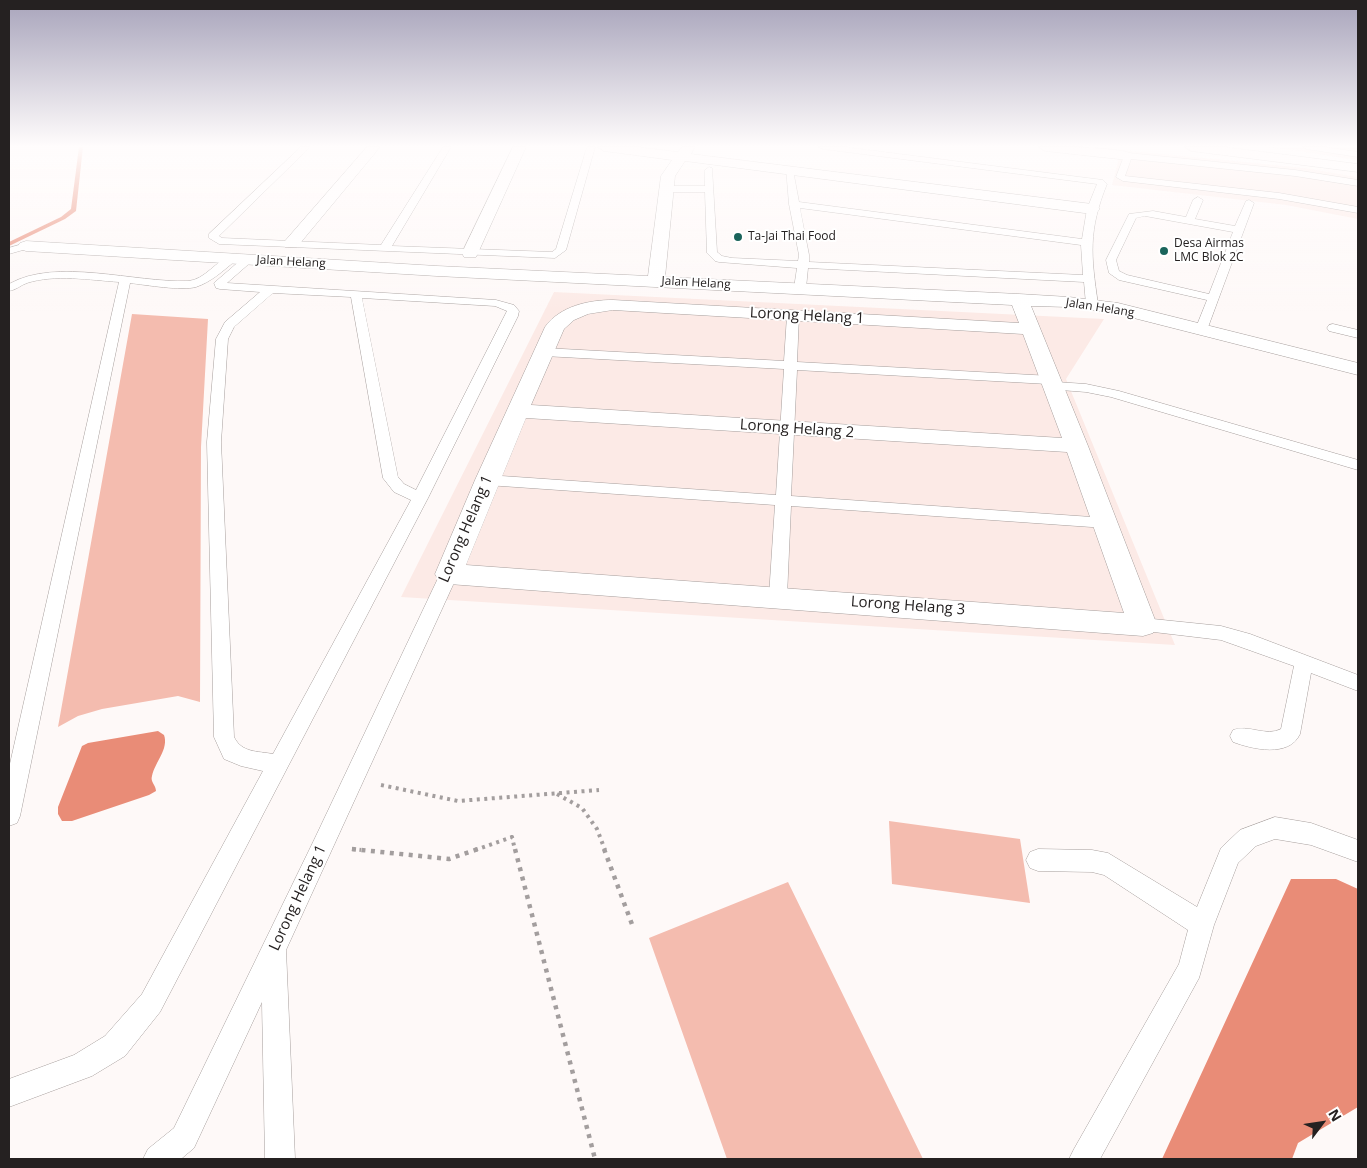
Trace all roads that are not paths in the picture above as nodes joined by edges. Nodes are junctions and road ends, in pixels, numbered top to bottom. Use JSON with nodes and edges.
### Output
{"nodes":[{"id":1,"x":248,"y":202,"type":"edge"},
{"id":2,"x":327,"y":202,"type":"edge"},
{"id":3,"x":414,"y":202,"type":"edge"},
{"id":4,"x":494,"y":202,"type":"edge"},
{"id":5,"x":575,"y":202,"type":"edge"},
{"id":6,"x":665,"y":202,"type":"edge"},
{"id":7,"x":710,"y":202,"type":"edge"},
{"id":8,"x":1034,"y":202,"type":"edge"},
{"id":9,"x":1095,"y":202,"type":"edge"},
{"id":10,"x":1197,"y":202,"type":"edge"},
{"id":11,"x":1311,"y":202,"type":"edge"},
{"id":12,"x":1249,"y":203,"type":"dead end"},
{"id":13,"x":794,"y":204,"type":"joint"},
{"id":14,"x":1092,"y":209,"type":"junction"},
{"id":15,"x":1358,"y":210,"type":"edge"},
{"id":16,"x":1189,"y":221,"type":"junction"},
{"id":17,"x":1238,"y":230,"type":"junction"},
{"id":18,"x":1086,"y":243,"type":"junction"},
{"id":19,"x":291,"y":244,"type":"junction"},
{"id":20,"x":26,"y":246,"type":"joint"},
{"id":21,"x":385,"y":248,"type":"junction"},
{"id":22,"x":9,"y":250,"type":"edge"},
{"id":23,"x":470,"y":253,"type":"junction"},
{"id":24,"x":239,"y":259,"type":"junction"},
{"id":25,"x":803,"y":264,"type":"junction"},
{"id":26,"x":1090,"y":279,"type":"junction"},
{"id":27,"x":125,"y":280,"type":"junction"},
{"id":28,"x":656,"y":281,"type":"junction"},
{"id":29,"x":9,"y":288,"type":"edge"},
{"id":30,"x":800,"y":288,"type":"junction"},
{"id":31,"x":269,"y":290,"type":"junction"},
{"id":32,"x":356,"y":295,"type":"junction"},
{"id":33,"x":1213,"y":298,"type":"junction"},
{"id":34,"x":1020,"y":299,"type":"junction"},
{"id":35,"x":1092,"y":304,"type":"junction"},
{"id":36,"x":793,"y":316,"type":"junction"},
{"id":37,"x":1333,"y":328,"type":"dead end"},
{"id":38,"x":1031,"y":329,"type":"junction"},
{"id":39,"x":1201,"y":330,"type":"junction"},
{"id":40,"x":1358,"y":334,"type":"edge"},
{"id":41,"x":544,"y":352,"type":"junction"},
{"id":42,"x":790,"y":366,"type":"junction"},
{"id":43,"x":1358,"y":369,"type":"edge"},
{"id":44,"x":1052,"y":383,"type":"junction"},
{"id":45,"x":517,"y":412,"type":"junction"},
{"id":46,"x":787,"y":428,"type":"junction"},
{"id":47,"x":1077,"y":446,"type":"junction"},
{"id":48,"x":1358,"y":465,"type":"edge"},
{"id":49,"x":487,"y":480,"type":"junction"},
{"id":50,"x":420,"y":498,"type":"junction"},
{"id":51,"x":783,"y":500,"type":"junction"},
{"id":52,"x":1106,"y":522,"type":"junction"},
{"id":53,"x":449,"y":574,"type":"junction"},
{"id":54,"x":778,"y":596,"type":"junction"},
{"id":55,"x":1143,"y":624,"type":"junction"},
{"id":56,"x":1304,"y":662,"type":"junction"},
{"id":57,"x":1358,"y":683,"type":"edge"},
{"id":58,"x":1240,"y":736,"type":"dead end"},
{"id":59,"x":278,"y":764,"type":"junction"},
{"id":60,"x":9,"y":816,"type":"edge"},
{"id":61,"x":1358,"y":851,"type":"edge"},
{"id":62,"x":1038,"y":860,"type":"dead end"},
{"id":63,"x":1202,"y":925,"type":"junction"},
{"id":64,"x":274,"y":948,"type":"junction"},
{"id":65,"x":9,"y":1093,"type":"edge"},
{"id":66,"x":158,"y":1159,"type":"edge"},
{"id":67,"x":280,"y":1159,"type":"edge"},
{"id":68,"x":1084,"y":1159,"type":"edge"}],
"edges":[{"from":1,"to":19,"type":"lane"},
{"from":2,"to":19,"type":"street"},
{"from":3,"to":21,"type":"lane"},
{"from":4,"to":23,"type":"street"},
{"from":5,"to":23,"type":"lane"},
{"from":6,"to":28,"type":"street"},
{"from":7,"to":25,"type":"lane"},
{"from":8,"to":14,"type":"street"},
{"from":9,"to":14,"type":"lane"},
{"from":10,"to":16,"type":"lane"},
{"from":11,"to":15,"type":"lane"},
{"from":12,"to":17,"type":"lane"},
{"from":13,"to":18,"type":"lane"},
{"from":13,"to":25,"type":"lane"},
{"from":14,"to":18,"type":"lane"},
{"from":16,"to":17,"type":"lane"},
{"from":16,"to":33,"type":"lane"},
{"from":17,"to":33,"type":"lane"},
{"from":18,"to":26,"type":"lane"},
{"from":19,"to":21,"type":"lane"},
{"from":20,"to":22,"type":"lane"},
{"from":20,"to":24,"type":"street","name":"Jalan Helang"},
{"from":21,"to":23,"type":"lane"},
{"from":24,"to":27,"type":"lane"},
{"from":24,"to":28,"type":"street","name":"Jalan Helang"},
{"from":24,"to":31,"type":"lane"},
{"from":25,"to":26,"type":"lane"},
{"from":25,"to":30,"type":"lane"},
{"from":26,"to":35,"type":"lane"},
{"from":27,"to":29,"type":"lane"},
{"from":27,"to":60,"type":"lane"},
{"from":28,"to":30,"type":"street","name":"Jalan Helang"},
{"from":30,"to":34,"type":"street","name":"Jalan Helang"},
{"from":31,"to":32,"type":"lane"},
{"from":31,"to":59,"type":"lane"},
{"from":32,"to":50,"type":"lane"},
{"from":32,"to":50,"type":"lane"},
{"from":33,"to":39,"type":"lane"},
{"from":34,"to":35,"type":"street","name":"Jalan Helang"},
{"from":34,"to":38,"type":"street"},
{"from":35,"to":39,"type":"street","name":"Jalan Helang"},
{"from":36,"to":38,"type":"street","name":"Lorong Helang 1"},
{"from":36,"to":41,"type":"street","name":"Lorong Helang 1"},
{"from":36,"to":42,"type":"lane"},
{"from":37,"to":40,"type":"lane"},
{"from":38,"to":44,"type":"street"},
{"from":39,"to":43,"type":"street","name":"Jalan Helang"},
{"from":41,"to":42,"type":"lane"},
{"from":41,"to":45,"type":"street","name":"Lorong Helang 1"},
{"from":42,"to":44,"type":"lane"},
{"from":42,"to":46,"type":"lane"},
{"from":44,"to":47,"type":"street"},
{"from":44,"to":48,"type":"lane"},
{"from":45,"to":46,"type":"street","name":"Lorong Helang 2"},
{"from":45,"to":49,"type":"street","name":"Lorong Helang 1"},
{"from":46,"to":47,"type":"street","name":"Lorong Helang 2"},
{"from":46,"to":51,"type":"lane"},
{"from":47,"to":52,"type":"street"},
{"from":49,"to":51,"type":"lane"},
{"from":49,"to":53,"type":"street","name":"Lorong Helang 1"},
{"from":50,"to":59,"type":"lane"},
{"from":51,"to":52,"type":"lane"},
{"from":51,"to":54,"type":"lane"},
{"from":52,"to":55,"type":"street"},
{"from":53,"to":54,"type":"street","name":"Lorong Helang 3"},
{"from":53,"to":64,"type":"lane","name":"Lorong Helang 1"},
{"from":54,"to":55,"type":"street","name":"Lorong Helang 3"},
{"from":55,"to":56,"type":"lane","name":"Lorong Helang 3"},
{"from":56,"to":57,"type":"lane","name":"Lorong Helang 3"},
{"from":56,"to":58,"type":"lane"},
{"from":59,"to":65,"type":"lane"},
{"from":61,"to":63,"type":"lane"},
{"from":62,"to":63,"type":"lane"},
{"from":63,"to":68,"type":"lane"},
{"from":64,"to":66,"type":"lane","name":"Lorong Helang 1"},
{"from":64,"to":67,"type":"lane"}]}
